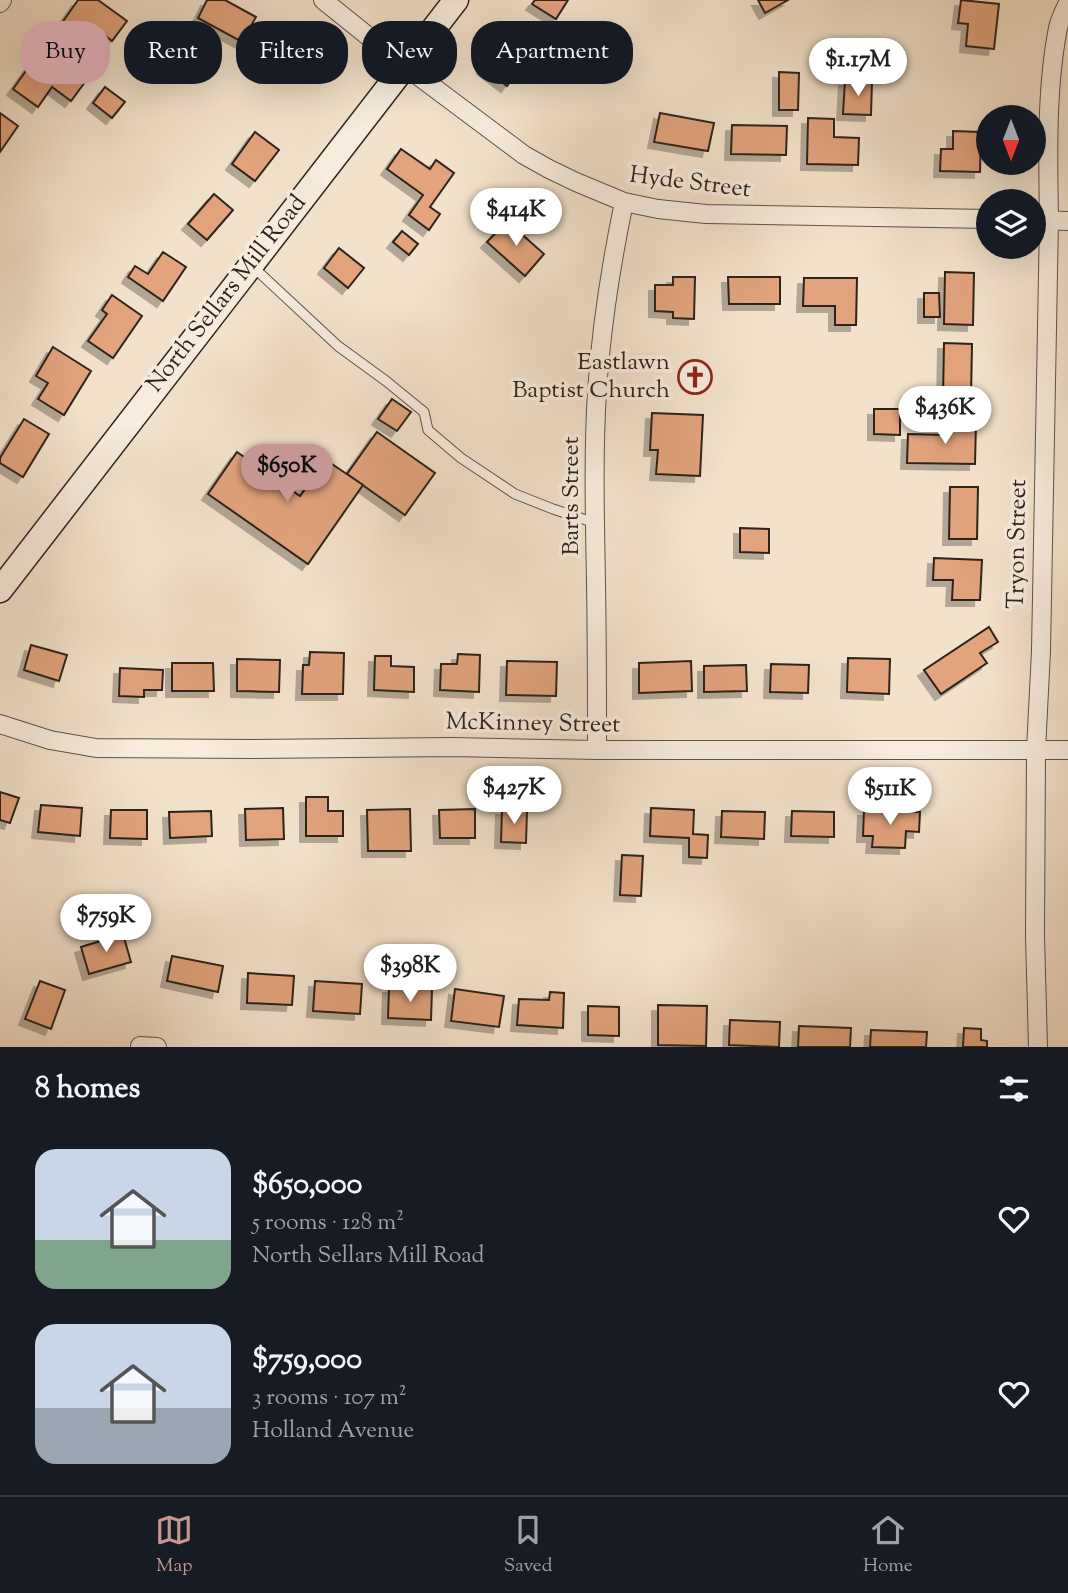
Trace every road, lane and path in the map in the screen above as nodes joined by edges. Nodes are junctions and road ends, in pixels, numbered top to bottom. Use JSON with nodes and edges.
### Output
{"nodes":[{"id":1,"x":323,"y":0,"type":"edge"},
{"id":2,"x":456,"y":0,"type":"edge"},
{"id":3,"x":1068,"y":3,"type":"edge"},
{"id":4,"x":440,"y":21,"type":"edge"},
{"id":5,"x":362,"y":31,"type":"edge"},
{"id":6,"x":391,"y":84,"type":"edge"},
{"id":7,"x":429,"y":84,"type":"edge"},
{"id":8,"x":1045,"y":189,"type":"edge"},
{"id":9,"x":624,"y":202,"type":"junction"},
{"id":10,"x":976,"y":219,"type":"edge"},
{"id":11,"x":1046,"y":220,"type":"edge"},
{"id":12,"x":1068,"y":221,"type":"edge"},
{"id":13,"x":1042,"y":259,"type":"edge"},
{"id":14,"x":250,"y":264,"type":"junction"},
{"id":15,"x":596,"y":523,"type":"junction"},
{"id":16,"x":0,"y":590,"type":"edge"},
{"id":17,"x":0,"y":724,"type":"edge"},
{"id":18,"x":597,"y":750,"type":"junction"},
{"id":19,"x":1037,"y":750,"type":"junction"},
{"id":20,"x":1068,"y":750,"type":"edge"},
{"id":21,"x":1038,"y":1047,"type":"edge"}],
"edges":[{"from":1,"to":5,"type":"street","name":"Hyde Street"},
{"from":2,"to":4,"type":"street","name":"North Sellars Mill Road"},
{"from":3,"to":8,"type":"street","name":"Tryon Street"},
{"from":6,"to":14,"type":"street","name":"North Sellars Mill Road"},
{"from":7,"to":9,"type":"street","name":"Hyde Street"},
{"from":9,"to":10,"type":"street","name":"Hyde Street"},
{"from":9,"to":15,"type":"street","name":"Barts Street"},
{"from":11,"to":12,"type":"street"},
{"from":13,"to":19,"type":"street","name":"Tryon Street"},
{"from":14,"to":15,"type":"lane"},
{"from":14,"to":16,"type":"street","name":"North Sellars Mill Road"},
{"from":15,"to":18,"type":"street","name":"Barts Street"},
{"from":17,"to":18,"type":"street","name":"McKinney Street"},
{"from":18,"to":19,"type":"street","name":"McKinney Street"},
{"from":19,"to":20,"type":"street","name":"McKinney Street"},
{"from":19,"to":21,"type":"street","name":"Tryon Street"}]}
